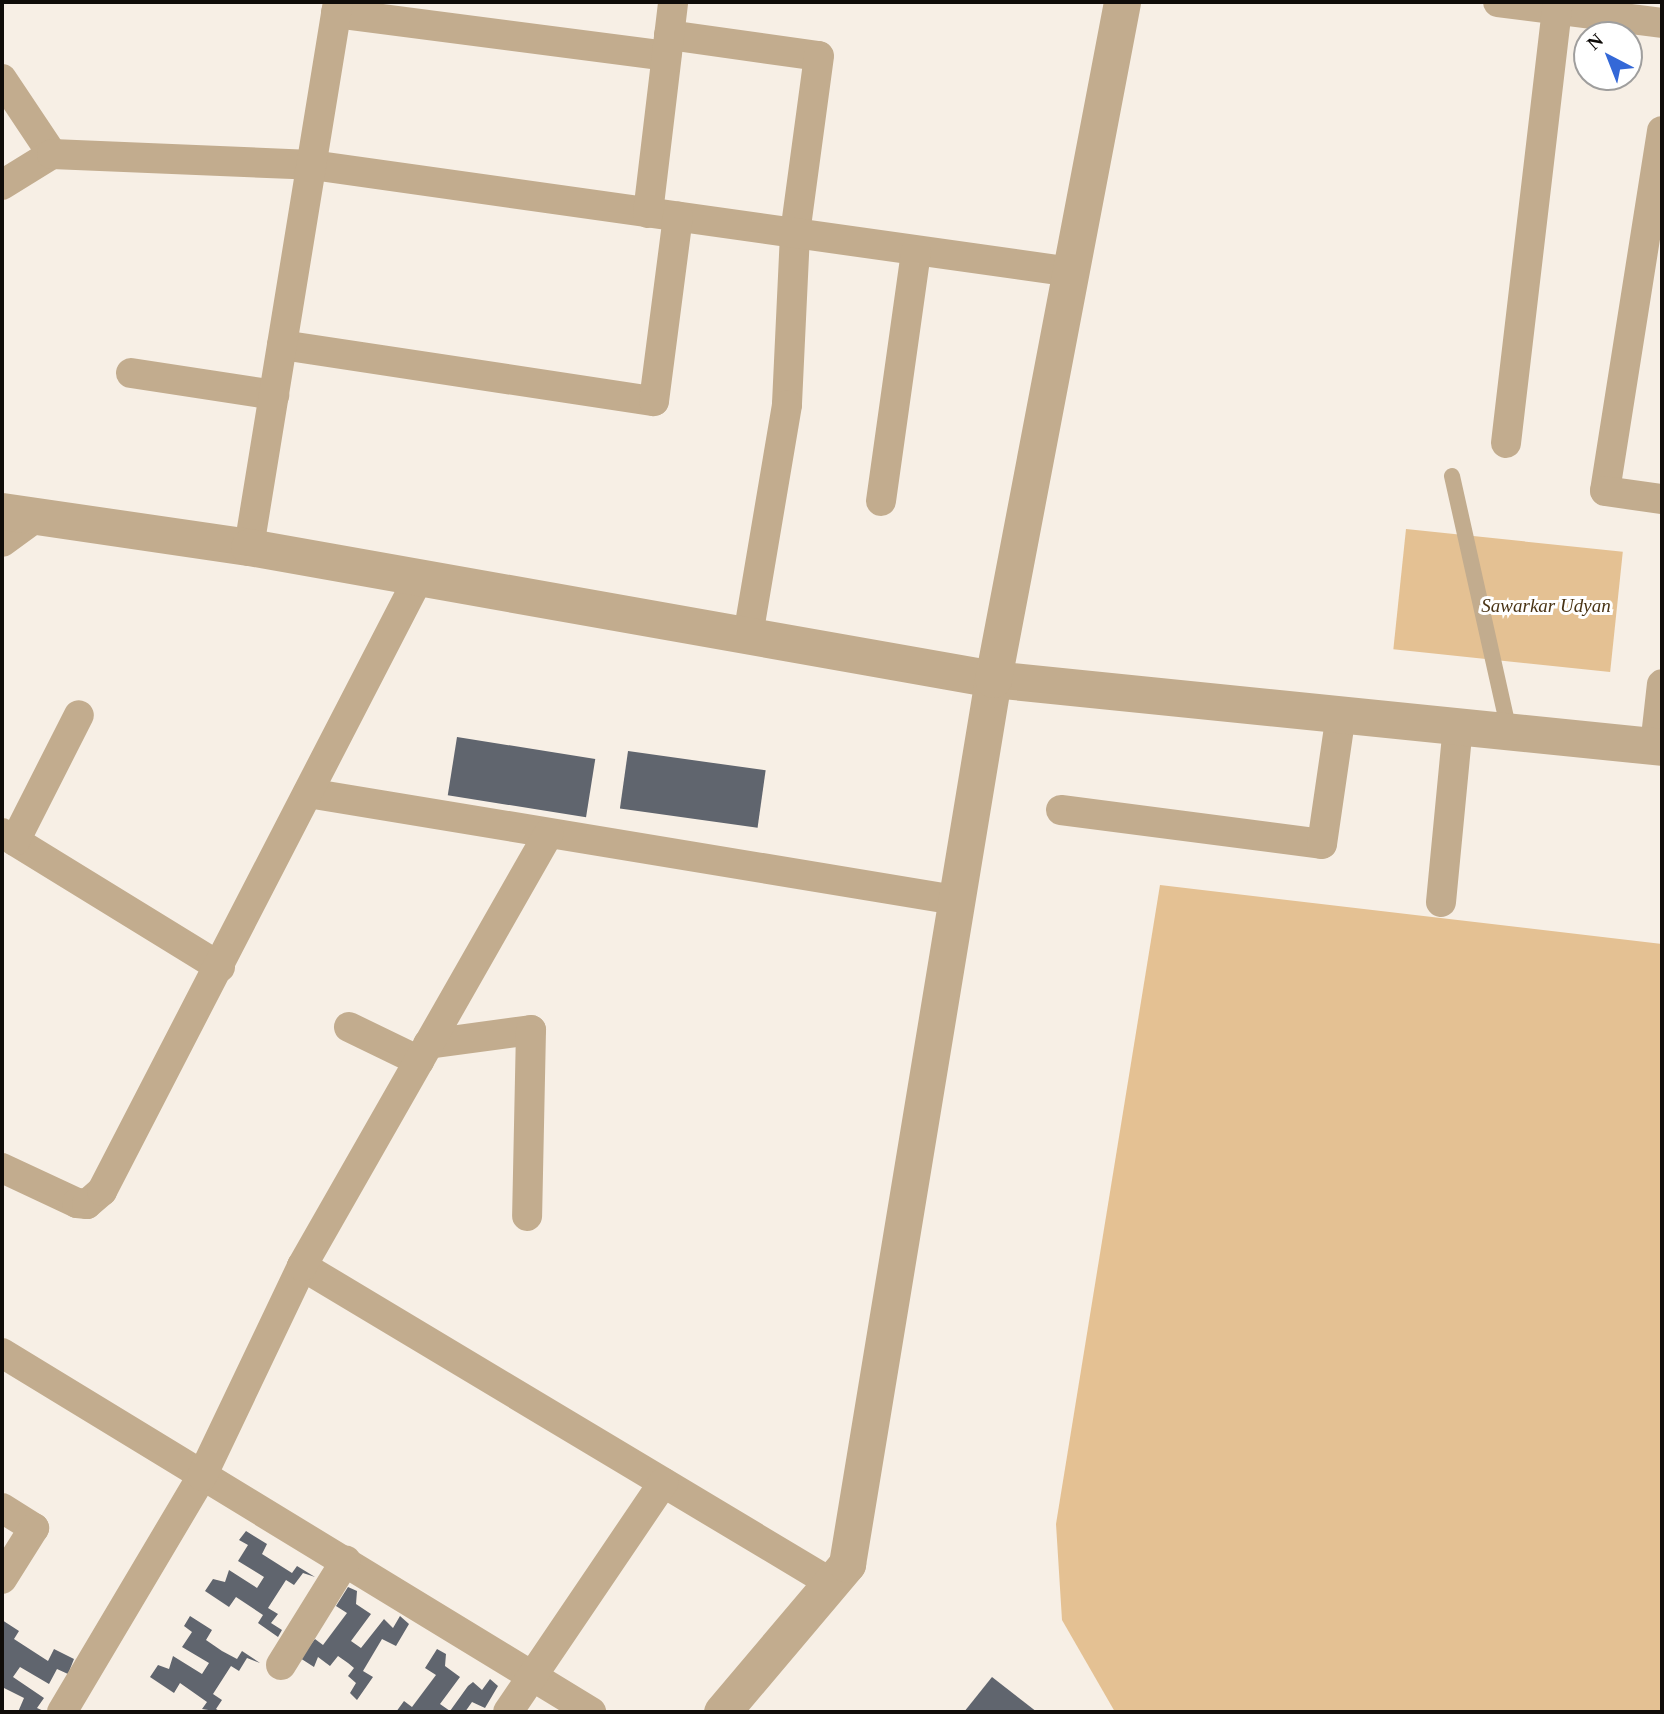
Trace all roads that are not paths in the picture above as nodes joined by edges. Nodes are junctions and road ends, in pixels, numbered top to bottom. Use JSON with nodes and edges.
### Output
{"nodes":[{"id":1,"x":673,"y":2,"type":"edge"},
{"id":2,"x":1122,"y":2,"type":"edge"},
{"id":3,"x":1498,"y":2,"type":"edge"},
{"id":4,"x":1558,"y":6,"type":"edge"},
{"id":5,"x":337,"y":7,"type":"edge"},
{"id":6,"x":1662,"y":23,"type":"edge"},
{"id":7,"x":668,"y":45,"type":"junction"},
{"id":8,"x":2,"y":79,"type":"edge"},
{"id":9,"x":1662,"y":131,"type":"edge"},
{"id":10,"x":52,"y":154,"type":"junction"},
{"id":11,"x":312,"y":165,"type":"junction"},
{"id":12,"x":2,"y":185,"type":"edge"},
{"id":13,"x":648,"y":213,"type":"junction"},
{"id":14,"x":678,"y":217,"type":"junction"},
{"id":15,"x":795,"y":234,"type":"junction"},
{"id":16,"x":916,"y":251,"type":"junction"},
{"id":17,"x":1070,"y":272,"type":"junction"},
{"id":18,"x":282,"y":345,"type":"junction"},
{"id":19,"x":131,"y":373,"type":"dead end"},
{"id":20,"x":274,"y":395,"type":"junction"},
{"id":21,"x":1506,"y":443,"type":"dead end"},
{"id":22,"x":1452,"y":476,"type":"dead end"},
{"id":23,"x":1662,"y":499,"type":"edge"},
{"id":24,"x":881,"y":501,"type":"dead end"},
{"id":25,"x":18,"y":514,"type":"edge"},
{"id":26,"x":2,"y":542,"type":"edge"},
{"id":27,"x":249,"y":547,"type":"junction"},
{"id":28,"x":419,"y":577,"type":"junction"},
{"id":29,"x":748,"y":635,"type":"junction"},
{"id":30,"x":993,"y":679,"type":"junction"},
{"id":31,"x":1662,"y":684,"type":"edge"},
{"id":32,"x":1341,"y":714,"type":"junction"},
{"id":33,"x":79,"y":715,"type":"dead end"},
{"id":34,"x":1458,"y":726,"type":"junction"},
{"id":35,"x":1508,"y":731,"type":"junction"},
{"id":36,"x":1659,"y":747,"type":"edge"},
{"id":37,"x":308,"y":793,"type":"junction"},
{"id":38,"x":1061,"y":810,"type":"dead end"},
{"id":39,"x":549,"y":833,"type":"junction"},
{"id":40,"x":8,"y":837,"type":"edge"},
{"id":41,"x":956,"y":900,"type":"junction"},
{"id":42,"x":1441,"y":902,"type":"dead end"},
{"id":43,"x":220,"y":967,"type":"junction"},
{"id":44,"x":349,"y":1027,"type":"dead end"},
{"id":45,"x":424,"y":1053,"type":"junction"},
{"id":46,"x":2,"y":1168,"type":"edge"},
{"id":47,"x":527,"y":1216,"type":"dead end"},
{"id":48,"x":302,"y":1266,"type":"junction"},
{"id":49,"x":2,"y":1353,"type":"edge"},
{"id":50,"x":202,"y":1476,"type":"junction"},
{"id":51,"x":663,"y":1483,"type":"junction"},
{"id":52,"x":2,"y":1508,"type":"edge"},
{"id":53,"x":346,"y":1560,"type":"junction"},
{"id":54,"x":2,"y":1579,"type":"edge"},
{"id":55,"x":831,"y":1583,"type":"junction"},
{"id":56,"x":281,"y":1665,"type":"dead end"},
{"id":57,"x":533,"y":1677,"type":"junction"},
{"id":58,"x":62,"y":1712,"type":"edge"},
{"id":59,"x":508,"y":1712,"type":"edge"},
{"id":60,"x":591,"y":1712,"type":"edge"},
{"id":61,"x":722,"y":1712,"type":"edge"}],
"edges":[{"from":1,"to":7,"type":"street"},
{"from":2,"to":17,"type":"street"},
{"from":3,"to":4,"type":"street"},
{"from":4,"to":6,"type":"street"},
{"from":4,"to":21,"type":"street"},
{"from":5,"to":7,"type":"street"},
{"from":5,"to":11,"type":"street"},
{"from":7,"to":13,"type":"street"},
{"from":7,"to":15,"type":"street"},
{"from":8,"to":10,"type":"street"},
{"from":9,"to":23,"type":"street"},
{"from":10,"to":11,"type":"street"},
{"from":10,"to":12,"type":"street"},
{"from":11,"to":13,"type":"street"},
{"from":11,"to":18,"type":"street"},
{"from":13,"to":14,"type":"street"},
{"from":14,"to":15,"type":"street"},
{"from":14,"to":18,"type":"street"},
{"from":15,"to":16,"type":"street"},
{"from":15,"to":29,"type":"street"},
{"from":16,"to":17,"type":"street"},
{"from":16,"to":24,"type":"street"},
{"from":17,"to":30,"type":"street"},
{"from":18,"to":20,"type":"street"},
{"from":19,"to":20,"type":"street"},
{"from":20,"to":27,"type":"street"},
{"from":22,"to":35,"type":"lane"},
{"from":25,"to":26,"type":"street"},
{"from":25,"to":27,"type":"street"},
{"from":27,"to":28,"type":"street"},
{"from":28,"to":29,"type":"street"},
{"from":28,"to":37,"type":"street"},
{"from":29,"to":30,"type":"street"},
{"from":30,"to":32,"type":"street"},
{"from":30,"to":41,"type":"street"},
{"from":31,"to":36,"type":"street"},
{"from":32,"to":34,"type":"street"},
{"from":32,"to":38,"type":"street"},
{"from":33,"to":40,"type":"street"},
{"from":34,"to":35,"type":"street"},
{"from":34,"to":42,"type":"street"},
{"from":35,"to":36,"type":"street"},
{"from":37,"to":39,"type":"street"},
{"from":37,"to":43,"type":"street"},
{"from":39,"to":41,"type":"street"},
{"from":39,"to":45,"type":"street"},
{"from":40,"to":43,"type":"street"},
{"from":41,"to":55,"type":"street"},
{"from":43,"to":46,"type":"street"},
{"from":44,"to":45,"type":"street"},
{"from":45,"to":47,"type":"street"},
{"from":45,"to":48,"type":"street"},
{"from":48,"to":50,"type":"street"},
{"from":48,"to":51,"type":"street"},
{"from":49,"to":50,"type":"street"},
{"from":50,"to":53,"type":"street"},
{"from":50,"to":58,"type":"street"},
{"from":51,"to":55,"type":"street"},
{"from":51,"to":57,"type":"street"},
{"from":52,"to":54,"type":"street"},
{"from":53,"to":56,"type":"street"},
{"from":53,"to":57,"type":"street"},
{"from":55,"to":61,"type":"street"},
{"from":57,"to":59,"type":"street"},
{"from":57,"to":60,"type":"street"}]}
